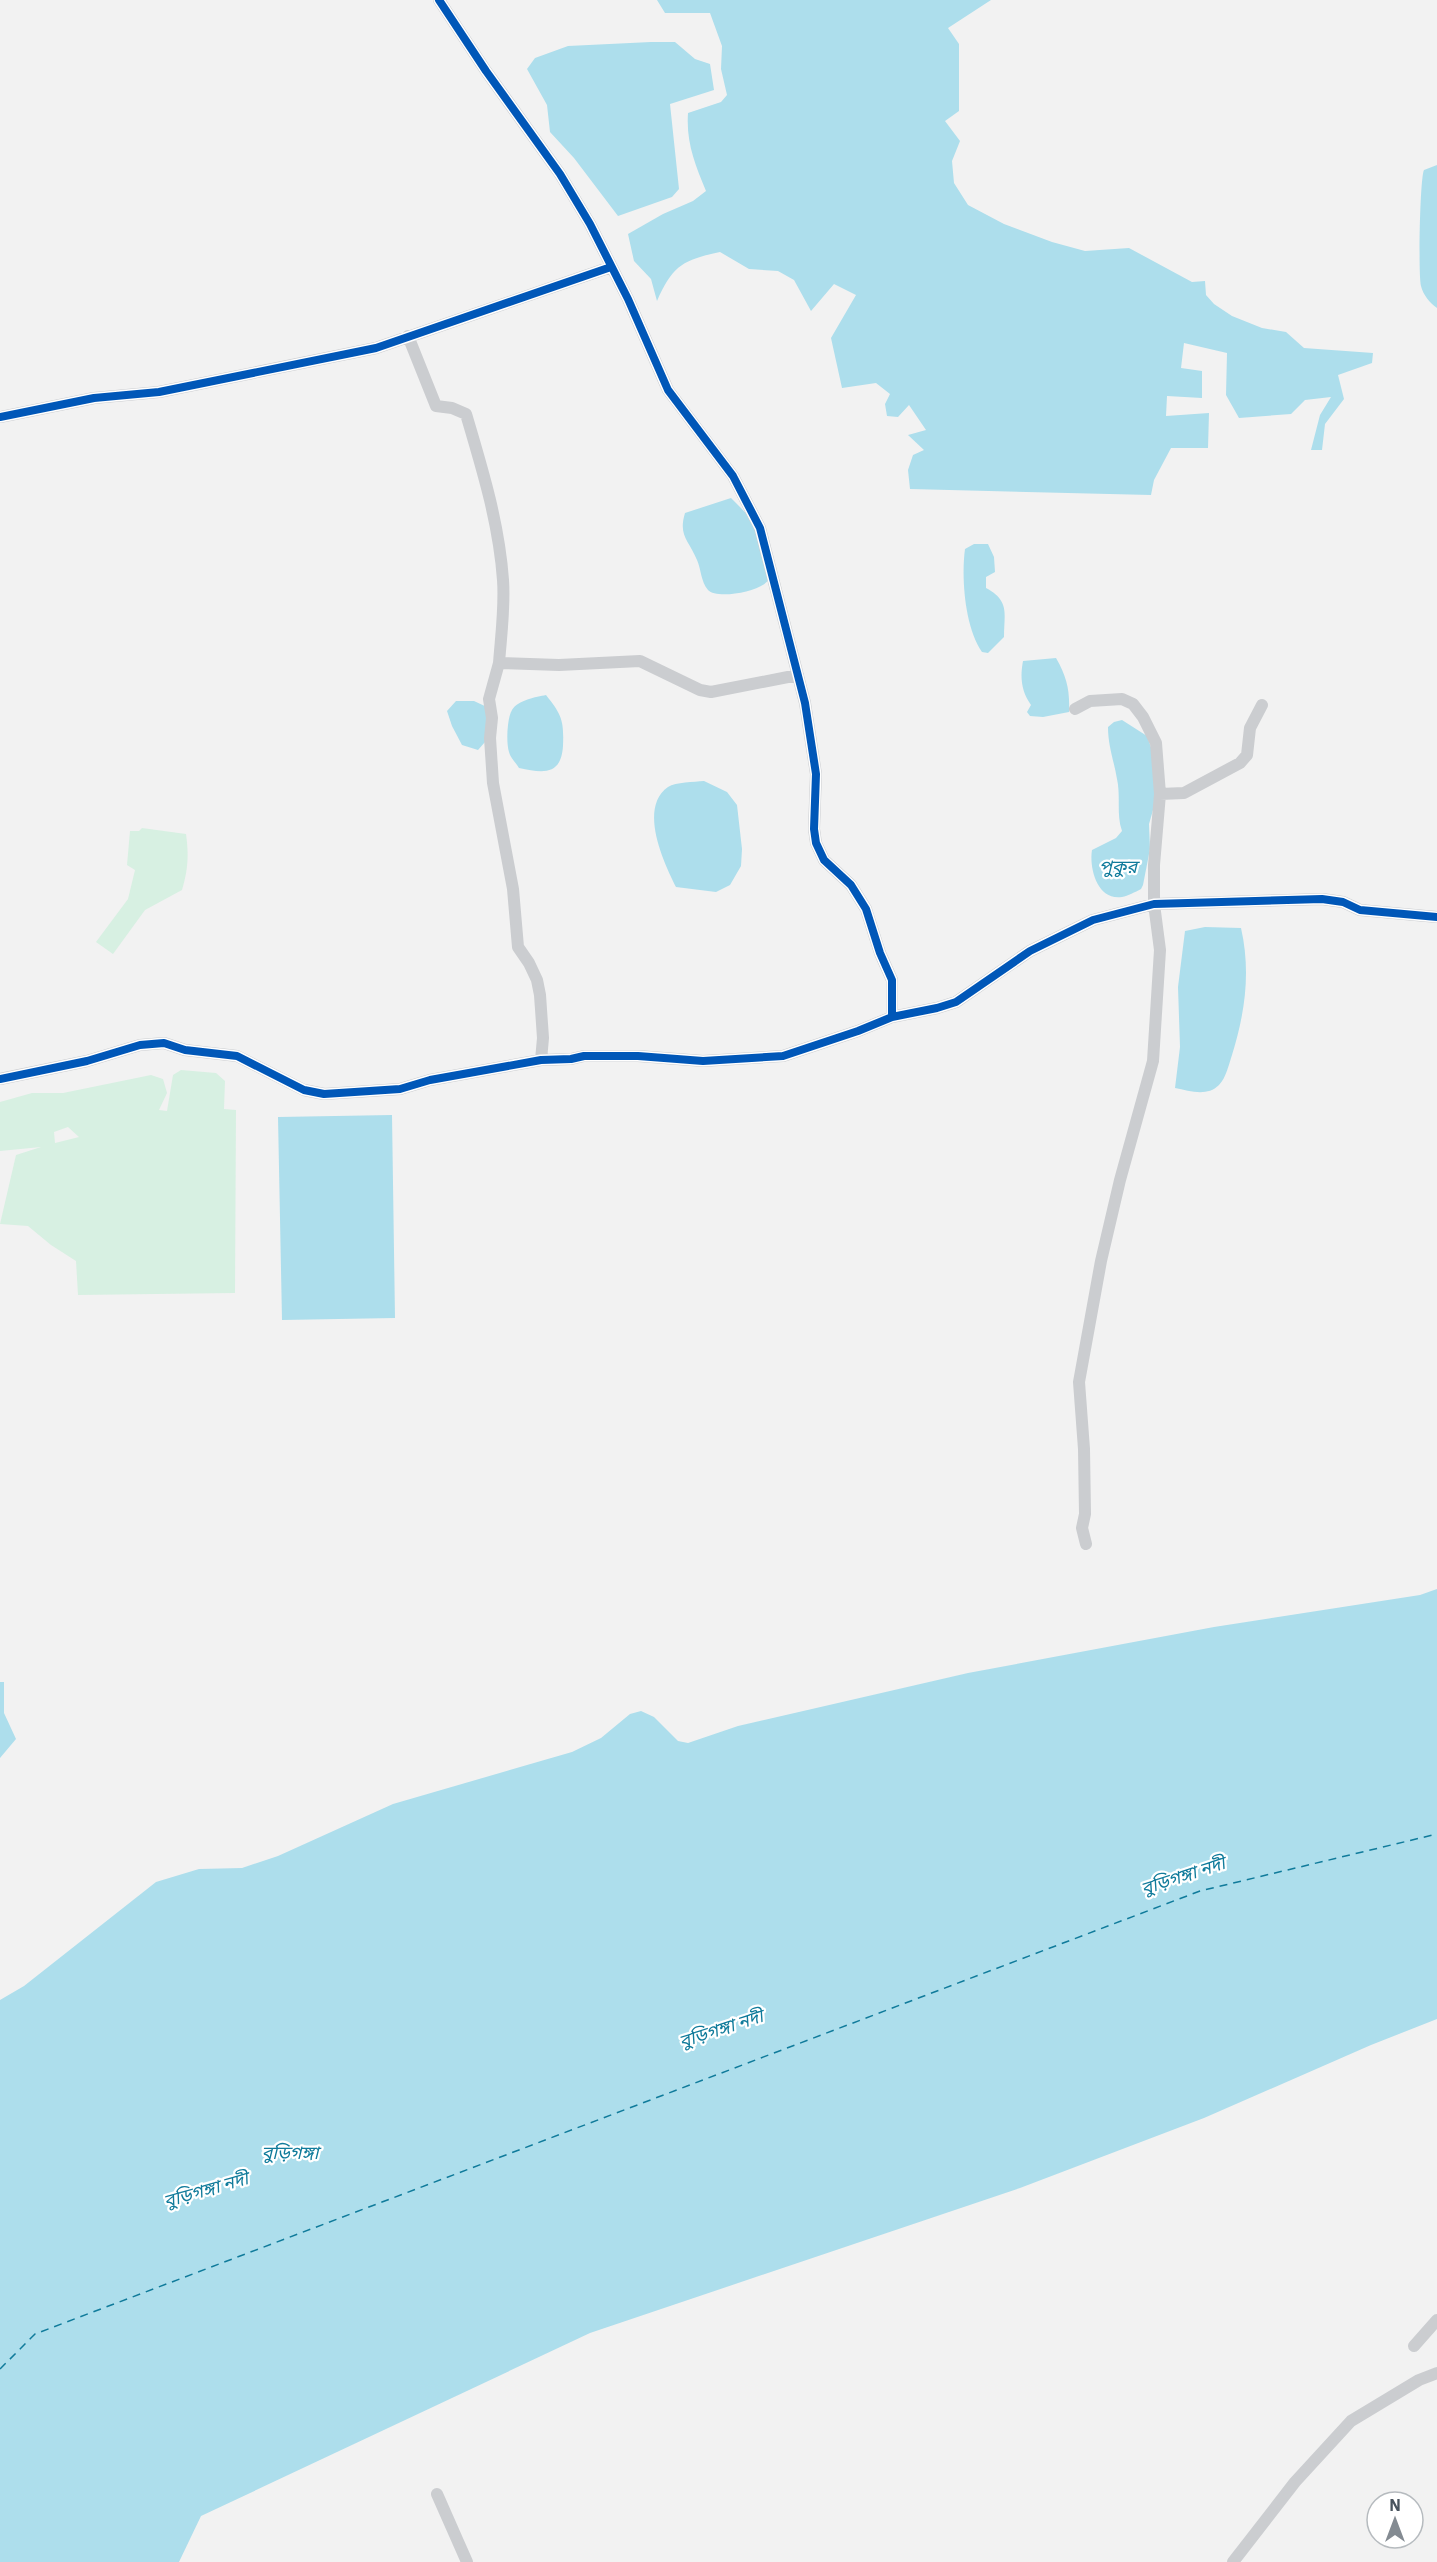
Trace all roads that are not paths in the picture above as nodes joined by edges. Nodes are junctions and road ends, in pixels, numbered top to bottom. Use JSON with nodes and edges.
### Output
{"nodes":[{"id":1,"x":440,"y":0,"type":"edge"},
{"id":2,"x":611,"y":267,"type":"junction"},
{"id":3,"x":408,"y":336,"type":"junction"},
{"id":4,"x":0,"y":417,"type":"edge"},
{"id":5,"x":499,"y":663,"type":"junction"},
{"id":6,"x":798,"y":675,"type":"junction"},
{"id":7,"x":1262,"y":705,"type":"dead end"},
{"id":8,"x":1075,"y":709,"type":"dead end"},
{"id":9,"x":1160,"y":794,"type":"junction"},
{"id":10,"x":1154,"y":904,"type":"junction"},
{"id":11,"x":1437,"y":917,"type":"edge"},
{"id":12,"x":892,"y":1017,"type":"junction"},
{"id":13,"x":541,"y":1060,"type":"junction"},
{"id":14,"x":0,"y":1079,"type":"edge"},
{"id":15,"x":1086,"y":1544,"type":"dead end"},
{"id":16,"x":1437,"y":2320,"type":"edge"},
{"id":17,"x":1414,"y":2346,"type":"dead end"},
{"id":18,"x":1437,"y":2373,"type":"edge"},
{"id":19,"x":437,"y":2494,"type":"dead end"},
{"id":20,"x":467,"y":2562,"type":"edge"},
{"id":21,"x":1233,"y":2562,"type":"edge"}],
"edges":[{"from":1,"to":2,"type":"street"},
{"from":2,"to":3,"type":"street"},
{"from":2,"to":6,"type":"street"},
{"from":3,"to":4,"type":"street"},
{"from":3,"to":5,"type":"street"},
{"from":5,"to":6,"type":"street"},
{"from":5,"to":13,"type":"street"},
{"from":6,"to":12,"type":"street"},
{"from":7,"to":9,"type":"street"},
{"from":8,"to":9,"type":"street"},
{"from":9,"to":10,"type":"street"},
{"from":10,"to":11,"type":"street"},
{"from":10,"to":12,"type":"street"},
{"from":10,"to":15,"type":"street"},
{"from":12,"to":13,"type":"street"},
{"from":13,"to":14,"type":"street"},
{"from":16,"to":17,"type":"street"},
{"from":18,"to":21,"type":"street"},
{"from":19,"to":20,"type":"street"}]}
